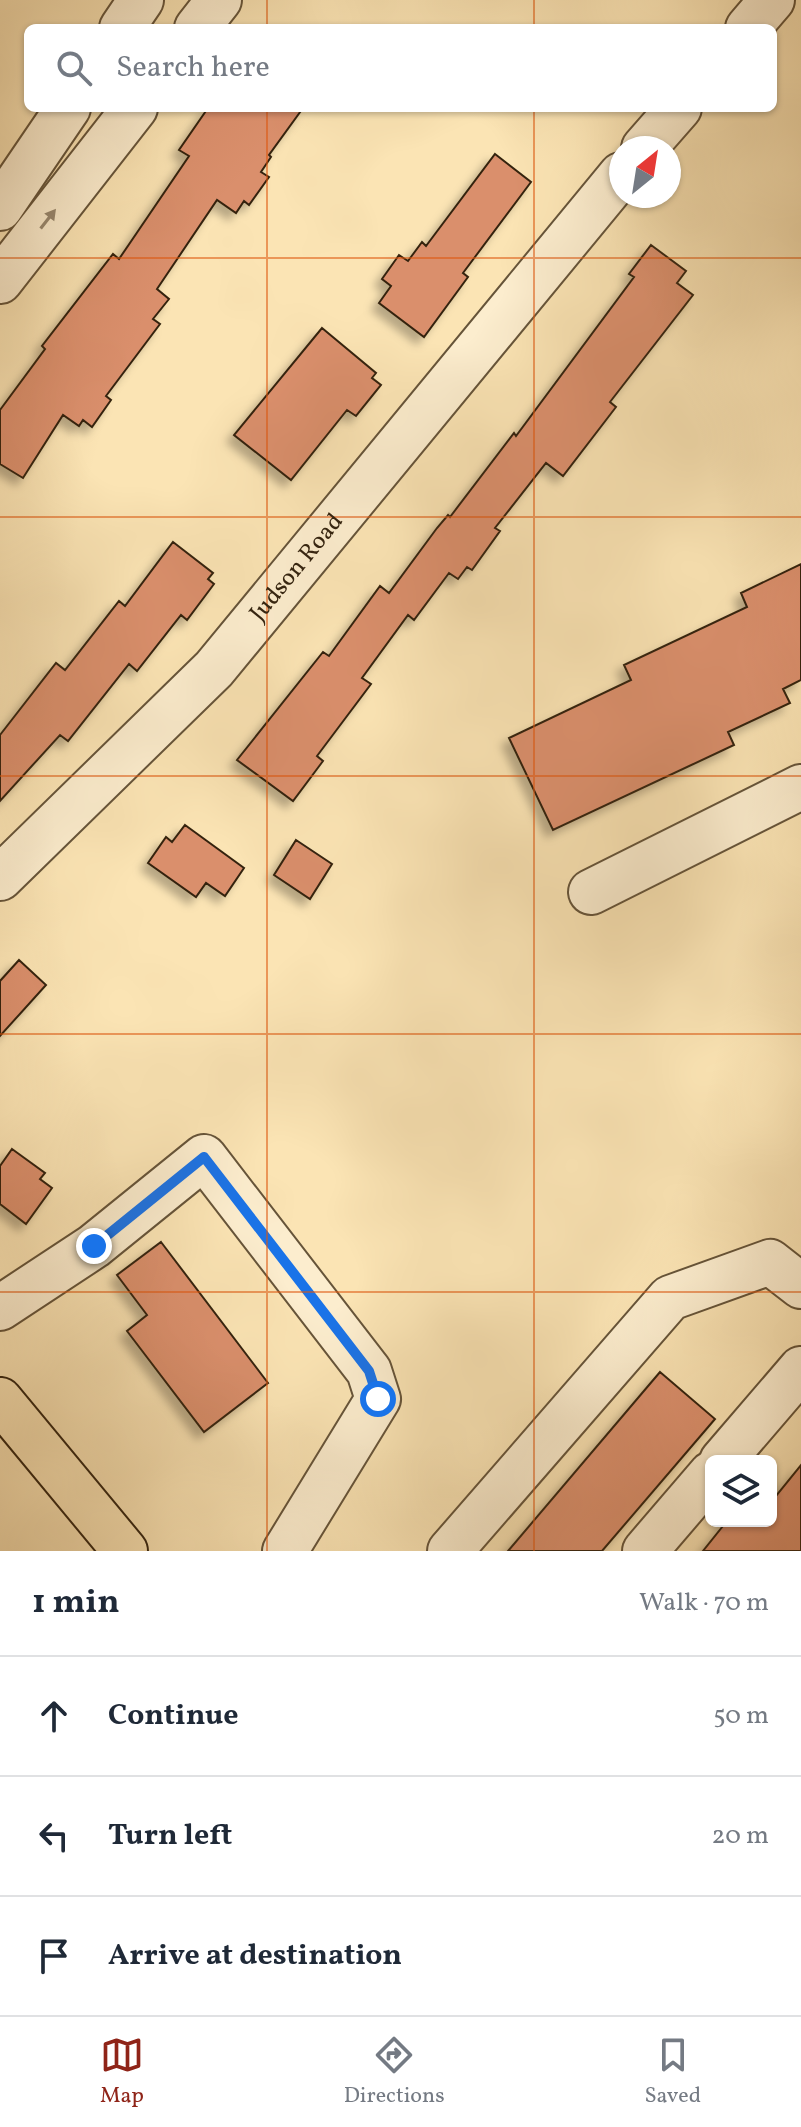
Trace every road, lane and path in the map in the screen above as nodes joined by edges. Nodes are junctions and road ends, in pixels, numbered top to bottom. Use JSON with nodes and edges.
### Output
{"nodes":[{"id":1,"x":141,"y":0,"type":"edge"},
{"id":2,"x":219,"y":0,"type":"edge"},
{"id":3,"x":772,"y":0,"type":"edge"},
{"id":4,"x":125,"y":24,"type":"edge"},
{"id":5,"x":200,"y":24,"type":"edge"},
{"id":6,"x":751,"y":24,"type":"edge"},
{"id":7,"x":65,"y":112,"type":"edge"},
{"id":8,"x":132,"y":112,"type":"edge"},
{"id":9,"x":676,"y":112,"type":"edge"},
{"id":10,"x":654,"y":136,"type":"edge"},
{"id":11,"x":609,"y":189,"type":"edge"},
{"id":12,"x":0,"y":208,"type":"edge"},
{"id":13,"x":0,"y":281,"type":"edge"},
{"id":14,"x":801,"y":787,"type":"edge"},
{"id":15,"x":0,"y":878,"type":"edge"},
{"id":16,"x":591,"y":892,"type":"dead end"},
{"id":17,"x":801,"y":1286,"type":"edge"},
{"id":18,"x":0,"y":1308,"type":"edge"},
{"id":19,"x":801,"y":1369,"type":"edge"},
{"id":20,"x":0,"y":1400,"type":"edge"},
{"id":21,"x":727,"y":1455,"type":"edge"},
{"id":22,"x":705,"y":1481,"type":"edge"},
{"id":23,"x":125,"y":1551,"type":"edge"},
{"id":24,"x":285,"y":1551,"type":"edge"},
{"id":25,"x":450,"y":1551,"type":"edge"},
{"id":26,"x":645,"y":1551,"type":"edge"}],
"edges":[{"from":1,"to":4,"type":"street"},
{"from":2,"to":5,"type":"street"},
{"from":3,"to":6,"type":"street"},
{"from":7,"to":12,"type":"street"},
{"from":13,"to":8,"type":"street","one_way":true},
{"from":9,"to":10,"type":"street"},
{"from":11,"to":15,"type":"street","name":"Judson Road"},
{"from":14,"to":16,"type":"street"},
{"from":17,"to":25,"type":"street"},
{"from":18,"to":24,"type":"street"},
{"from":19,"to":21,"type":"street"},
{"from":20,"to":23,"type":"main road"},
{"from":22,"to":26,"type":"street"}]}
